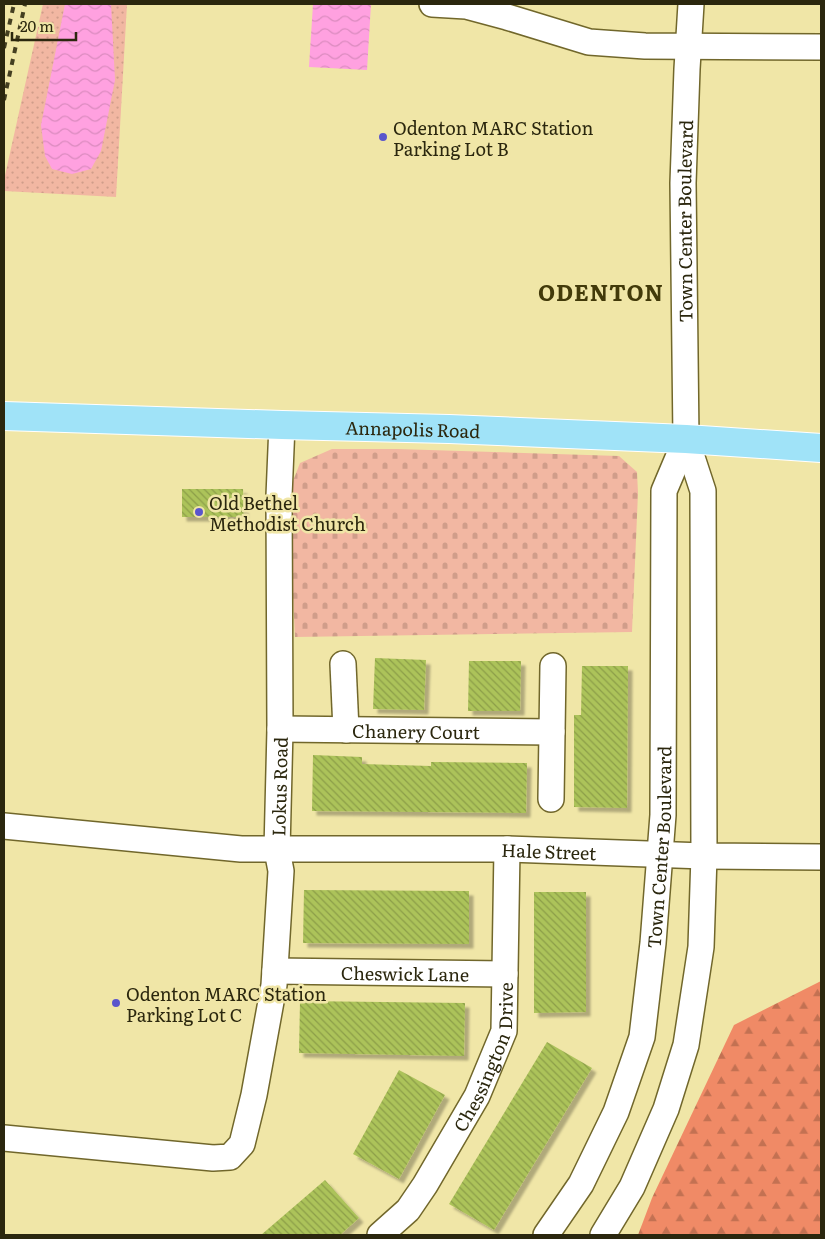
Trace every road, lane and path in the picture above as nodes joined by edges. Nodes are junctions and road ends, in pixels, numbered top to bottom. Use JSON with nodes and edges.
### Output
{"nodes":[{"id":1,"x":432,"y":4,"type":"edge"},
{"id":2,"x":691,"y":4,"type":"edge"},
{"id":3,"x":690,"y":45,"type":"junction"},
{"id":4,"x":821,"y":47,"type":"edge"},
{"id":5,"x":8,"y":416,"type":"edge"},
{"id":6,"x":282,"y":425,"type":"junction"},
{"id":7,"x":686,"y":439,"type":"junction"},
{"id":8,"x":821,"y":448,"type":"edge"},
{"id":9,"x":343,"y":664,"type":"dead end"},
{"id":10,"x":553,"y":666,"type":"dead end"},
{"id":11,"x":280,"y":729,"type":"junction"},
{"id":12,"x":346,"y":730,"type":"junction"},
{"id":13,"x":552,"y":732,"type":"junction"},
{"id":14,"x":551,"y":799,"type":"dead end"},
{"id":15,"x":4,"y":826,"type":"edge"},
{"id":16,"x":507,"y":849,"type":"junction"},
{"id":17,"x":277,"y":850,"type":"junction"},
{"id":18,"x":661,"y":854,"type":"junction"},
{"id":19,"x":704,"y":856,"type":"junction"},
{"id":20,"x":821,"y":856,"type":"edge"},
{"id":21,"x":275,"y":971,"type":"junction"},
{"id":22,"x":504,"y":974,"type":"junction"},
{"id":23,"x":4,"y":1138,"type":"edge"},
{"id":24,"x":380,"y":1235,"type":"edge"},
{"id":25,"x":546,"y":1235,"type":"edge"},
{"id":26,"x":603,"y":1235,"type":"edge"}],
"edges":[{"from":1,"to":3,"type":"street"},
{"from":2,"to":3,"type":"street","name":"Town Center Boulevard"},
{"from":3,"to":4,"type":"street"},
{"from":3,"to":7,"type":"street","name":"Town Center Boulevard"},
{"from":5,"to":6,"type":"main road","name":"Annapolis Road"},
{"from":6,"to":7,"type":"main road","name":"Annapolis Road"},
{"from":6,"to":11,"type":"street","name":"Lokus Road"},
{"from":7,"to":8,"type":"main road","name":"Annapolis Road"},
{"from":7,"to":18,"type":"street","name":"Town Center Boulevard"},
{"from":7,"to":19,"type":"street","name":"Town Center Boulevard"},
{"from":9,"to":12,"type":"street"},
{"from":10,"to":13,"type":"street"},
{"from":11,"to":12,"type":"street","name":"Chanery Court"},
{"from":11,"to":17,"type":"street","name":"Lokus Road"},
{"from":12,"to":13,"type":"street","name":"Chanery Court"},
{"from":13,"to":14,"type":"street"},
{"from":15,"to":17,"type":"street","name":"Hale Street"},
{"from":16,"to":17,"type":"street","name":"Hale Street"},
{"from":16,"to":18,"type":"street","name":"Hale Street"},
{"from":16,"to":22,"type":"street","name":"Chessington Drive"},
{"from":17,"to":21,"type":"street","name":"Lokus Road"},
{"from":18,"to":19,"type":"street","name":"Hale Street"},
{"from":18,"to":25,"type":"street","name":"Town Center Boulevard"},
{"from":19,"to":20,"type":"street","name":"Hale Street"},
{"from":19,"to":26,"type":"street","name":"Town Center Boulevard"},
{"from":21,"to":22,"type":"street","name":"Cheswick Lane"},
{"from":21,"to":23,"type":"street","name":"Lokus Road"},
{"from":22,"to":24,"type":"street","name":"Chessington Drive"}]}
